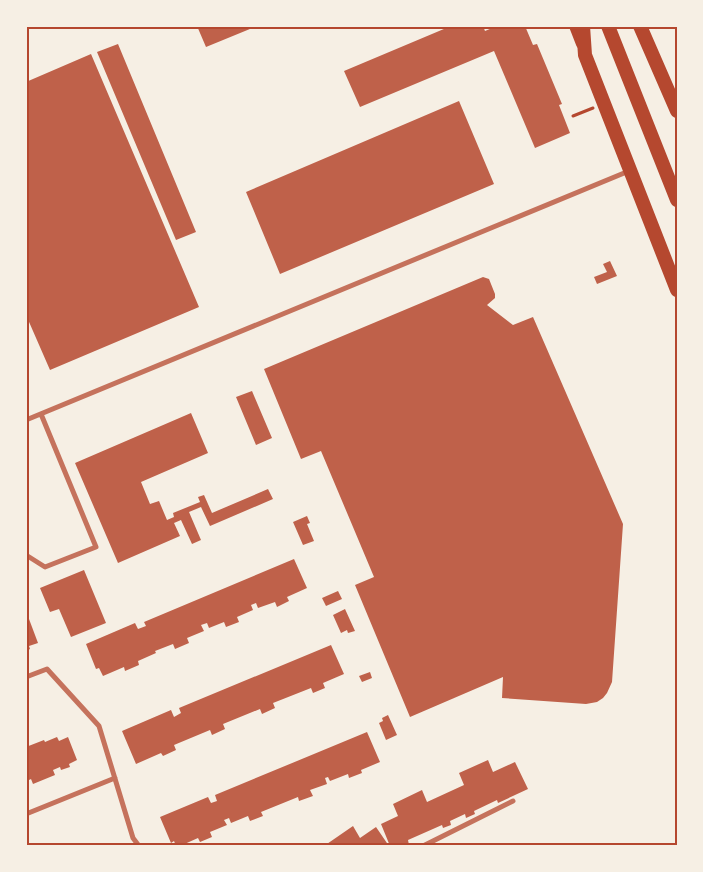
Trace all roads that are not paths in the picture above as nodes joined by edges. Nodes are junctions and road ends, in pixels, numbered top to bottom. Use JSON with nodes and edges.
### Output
{"nodes":[{"id":1,"x":574,"y":26,"type":"edge"},
{"id":2,"x":583,"y":26,"type":"edge"},
{"id":3,"x":608,"y":26,"type":"edge"},
{"id":4,"x":642,"y":29,"type":"edge"},
{"id":5,"x":585,"y":54,"type":"junction"},
{"id":6,"x":677,"y":112,"type":"edge"},
{"id":7,"x":629,"y":171,"type":"junction"},
{"id":8,"x":677,"y":200,"type":"edge"},
{"id":9,"x":677,"y":290,"type":"edge"},
{"id":10,"x":41,"y":414,"type":"junction"},
{"id":11,"x":26,"y":420,"type":"edge"},
{"id":12,"x":26,"y":555,"type":"edge"},
{"id":13,"x":26,"y":678,"type":"edge"},
{"id":14,"x":115,"y":778,"type":"junction"},
{"id":15,"x":513,"y":801,"type":"dead end"},
{"id":16,"x":26,"y":814,"type":"edge"},
{"id":17,"x":139,"y":846,"type":"edge"},
{"id":18,"x":423,"y":846,"type":"edge"}],
"edges":[{"from":1,"to":5,"type":"main road"},
{"from":2,"to":5,"type":"highway"},
{"from":3,"to":8,"type":"highway"},
{"from":4,"to":6,"type":"highway"},
{"from":5,"to":7,"type":"highway"},
{"from":7,"to":9,"type":"highway"},
{"from":7,"to":10,"type":"street"},
{"from":10,"to":11,"type":"street"},
{"from":10,"to":12,"type":"street"},
{"from":13,"to":14,"type":"street"},
{"from":14,"to":16,"type":"street"},
{"from":14,"to":17,"type":"street"},
{"from":15,"to":18,"type":"street"}]}
